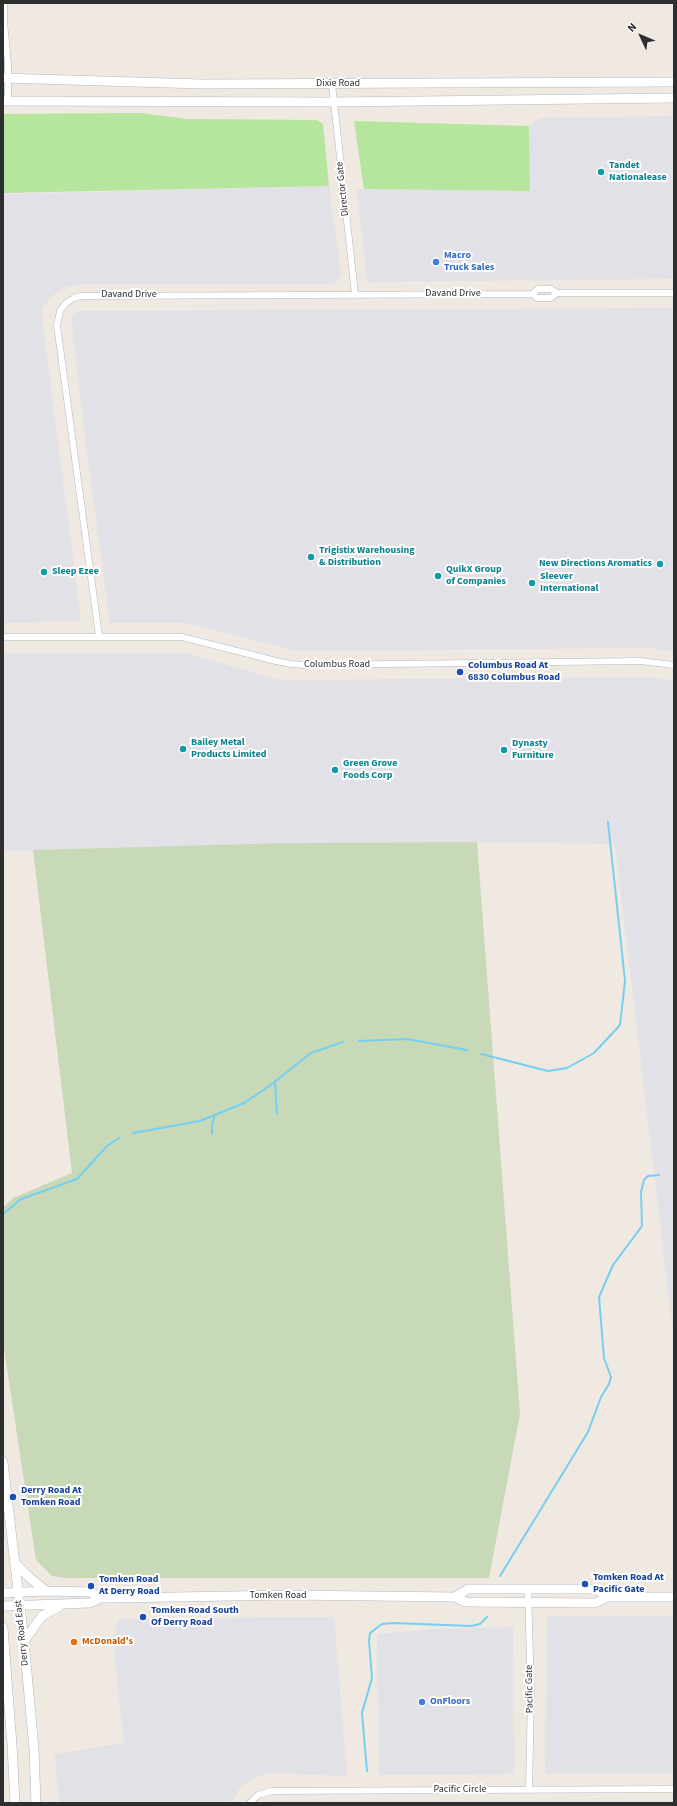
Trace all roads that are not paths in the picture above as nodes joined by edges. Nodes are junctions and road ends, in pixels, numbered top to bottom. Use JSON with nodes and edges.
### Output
{"nodes":[{"id":1,"x":4,"y":3,"type":"edge"},
{"id":2,"x":5,"y":78,"type":"edge"},
{"id":3,"x":674,"y":82,"type":"edge"},
{"id":4,"x":332,"y":84,"type":"junction"},
{"id":5,"x":674,"y":98,"type":"edge"},
{"id":6,"x":5,"y":101,"type":"edge"},
{"id":7,"x":334,"y":102,"type":"junction"},
{"id":8,"x":674,"y":293,"type":"edge"},
{"id":9,"x":355,"y":294,"type":"junction"},
{"id":10,"x":532,"y":294,"type":"junction"},
{"id":11,"x":557,"y":294,"type":"junction"},
{"id":12,"x":99,"y":636,"type":"junction"},
{"id":13,"x":3,"y":637,"type":"edge"},
{"id":14,"x":674,"y":665,"type":"edge"},
{"id":15,"x":3,"y":1462,"type":"edge"},
{"id":16,"x":15,"y":1562,"type":"junction"},
{"id":17,"x":528,"y":1589,"type":"junction"},
{"id":18,"x":46,"y":1591,"type":"junction"},
{"id":19,"x":3,"y":1593,"type":"edge"},
{"id":20,"x":18,"y":1593,"type":"junction"},
{"id":21,"x":455,"y":1597,"type":"junction"},
{"id":22,"x":608,"y":1597,"type":"junction"},
{"id":23,"x":674,"y":1597,"type":"edge"},
{"id":24,"x":100,"y":1598,"type":"junction"},
{"id":25,"x":528,"y":1603,"type":"junction"},
{"id":26,"x":61,"y":1605,"type":"junction"},
{"id":27,"x":3,"y":1606,"type":"edge"},
{"id":28,"x":19,"y":1606,"type":"junction"},
{"id":29,"x":3,"y":1628,"type":"edge"},
{"id":30,"x":24,"y":1641,"type":"junction"},
{"id":31,"x":5,"y":1651,"type":"edge"},
{"id":32,"x":674,"y":1789,"type":"edge"},
{"id":33,"x":530,"y":1790,"type":"junction"},
{"id":34,"x":15,"y":1803,"type":"edge"},
{"id":35,"x":36,"y":1803,"type":"edge"},
{"id":36,"x":250,"y":1803,"type":"edge"}],
"edges":[{"from":1,"to":2,"type":"street"},
{"from":2,"to":4,"type":"main road","name":"Dixie Road"},
{"from":2,"to":6,"type":"street"},
{"from":3,"to":4,"type":"main road","name":"Dixie Road"},
{"from":4,"to":7,"type":"street","name":"Director Gate"},
{"from":5,"to":7,"type":"main road","name":"Dixie Road"},
{"from":6,"to":7,"type":"main road","name":"Dixie Road"},
{"from":7,"to":9,"type":"street","name":"Director Gate"},
{"from":8,"to":11,"type":"street","name":"Davand Drive"},
{"from":9,"to":10,"type":"street","name":"Davand Drive"},
{"from":9,"to":12,"type":"street","name":"Davand Drive"},
{"from":10,"to":11,"type":"street","name":"Davand Drive"},
{"from":10,"to":11,"type":"street","name":"Davand Drive"},
{"from":12,"to":13,"type":"street","name":"Columbus Road"},
{"from":12,"to":14,"type":"street","name":"Columbus Road"},
{"from":15,"to":16,"type":"main road","name":"Derry Road East"},
{"from":16,"to":18,"type":"main road"},
{"from":16,"to":20,"type":"main road","name":"Derry Road East"},
{"from":17,"to":21,"type":"main road","name":"Tomken Road"},
{"from":17,"to":22,"type":"main road","name":"Tomken Road"},
{"from":17,"to":25,"type":"street","name":"Pacific Gate"},
{"from":18,"to":20,"type":"main road","name":"Tomken Road"},
{"from":18,"to":24,"type":"main road","name":"Tomken Road"},
{"from":19,"to":20,"type":"main road","name":"Tomken Road"},
{"from":20,"to":28,"type":"main road","name":"Derry Road East"},
{"from":21,"to":24,"type":"main road","name":"Tomken Road"},
{"from":21,"to":25,"type":"main road","name":"Tomken Road"},
{"from":22,"to":23,"type":"main road","name":"Tomken Road"},
{"from":22,"to":25,"type":"main road","name":"Tomken Road"},
{"from":24,"to":26,"type":"main road","name":"Tomken Road"},
{"from":25,"to":33,"type":"street","name":"Pacific Gate"},
{"from":26,"to":28,"type":"main road","name":"Tomken Road"},
{"from":26,"to":30,"type":"main road"},
{"from":27,"to":28,"type":"main road","name":"Tomken Road"},
{"from":28,"to":30,"type":"main road","name":"Derry Road East"},
{"from":29,"to":31,"type":"main road","name":"Derry Road East"},
{"from":30,"to":35,"type":"main road","name":"Derry Road East"},
{"from":31,"to":34,"type":"main road","name":"Derry Road East"},
{"from":32,"to":33,"type":"street","name":"Pacific Circle"},
{"from":33,"to":36,"type":"street","name":"Pacific Circle"}]}
